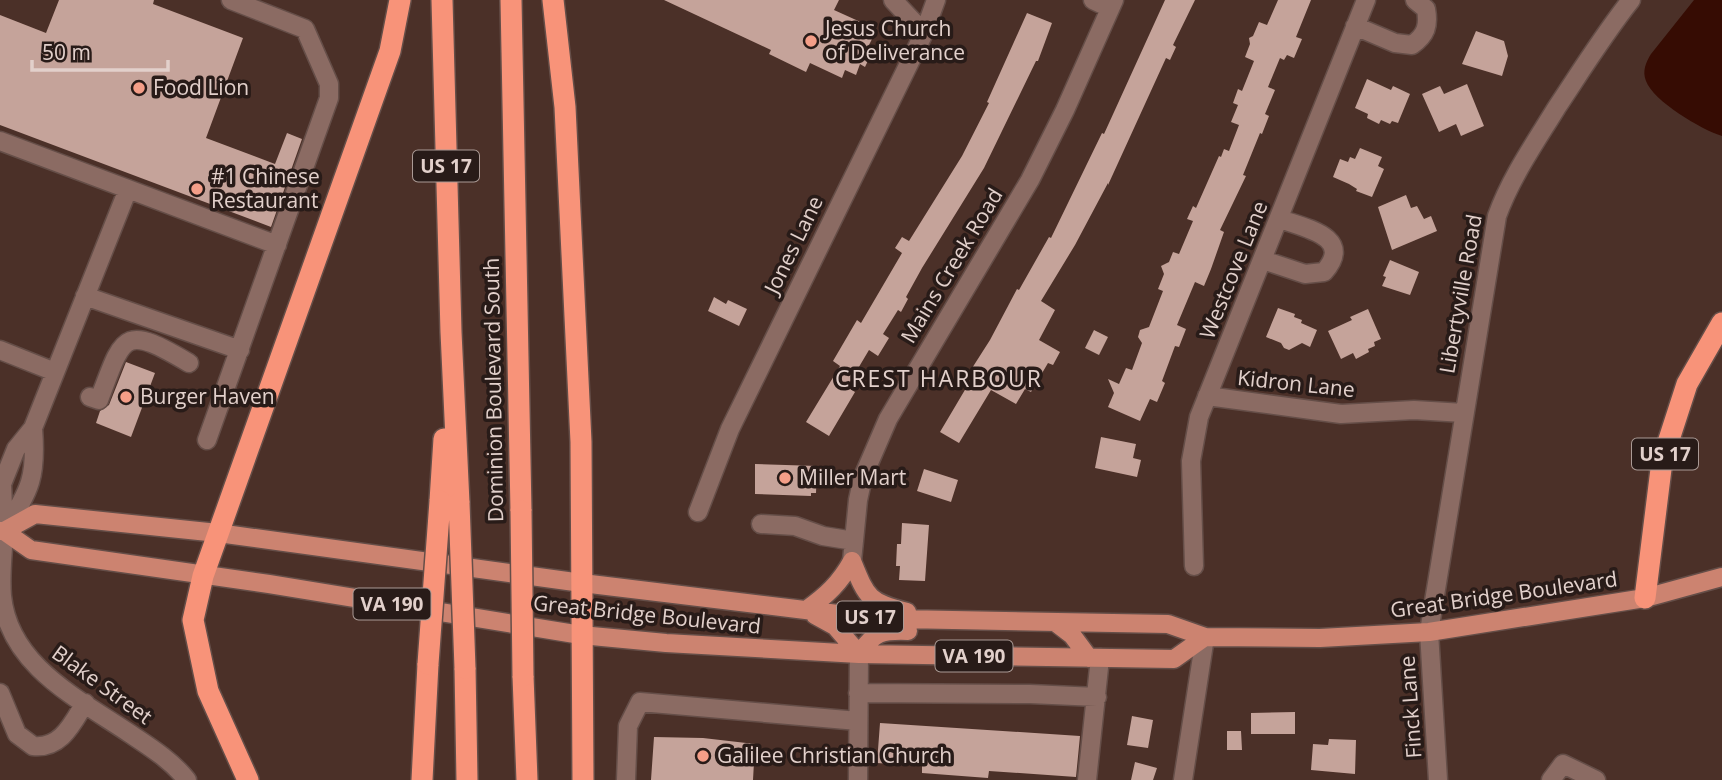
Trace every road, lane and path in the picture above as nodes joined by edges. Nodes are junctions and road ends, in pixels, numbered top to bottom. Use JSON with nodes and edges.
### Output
{"nodes":[{"id":1,"x":231,"y":0,"type":"edge"},
{"id":2,"x":400,"y":0,"type":"edge"},
{"id":3,"x":442,"y":0,"type":"edge"},
{"id":4,"x":511,"y":0,"type":"edge"},
{"id":5,"x":552,"y":0,"type":"edge"},
{"id":6,"x":893,"y":0,"type":"edge"},
{"id":7,"x":936,"y":0,"type":"edge"},
{"id":8,"x":1093,"y":0,"type":"edge"},
{"id":9,"x":1366,"y":0,"type":"edge"},
{"id":10,"x":1415,"y":0,"type":"edge"},
{"id":11,"x":1631,"y":0,"type":"edge"},
{"id":12,"x":1112,"y":4,"type":"edge"},
{"id":13,"x":1355,"y":26,"type":"junction"},
{"id":14,"x":924,"y":33,"type":"junction"},
{"id":15,"x":0,"y":141,"type":"edge"},
{"id":16,"x":128,"y":189,"type":"junction"},
{"id":17,"x":1280,"y":219,"type":"junction"},
{"id":18,"x":277,"y":245,"type":"junction"},
{"id":19,"x":1263,"y":260,"type":"junction"},
{"id":20,"x":85,"y":296,"type":"junction"},
{"id":21,"x":1722,"y":323,"type":"edge"},
{"id":22,"x":0,"y":350,"type":"edge"},
{"id":23,"x":240,"y":350,"type":"junction"},
{"id":24,"x":189,"y":363,"type":"dead end"},
{"id":25,"x":55,"y":372,"type":"junction"},
{"id":26,"x":1208,"y":396,"type":"junction"},
{"id":27,"x":90,"y":397,"type":"dead end"},
{"id":28,"x":1464,"y":413,"type":"junction"},
{"id":29,"x":33,"y":428,"type":"junction"},
{"id":30,"x":207,"y":440,"type":"dead end"},
{"id":31,"x":450,"y":502,"type":"junction"},
{"id":32,"x":698,"y":512,"type":"dead end"},
{"id":33,"x":761,"y":524,"type":"dead end"},
{"id":34,"x":2,"y":531,"type":"edge"},
{"id":35,"x":218,"y":533,"type":"junction"},
{"id":36,"x":854,"y":541,"type":"junction"},
{"id":37,"x":852,"y":561,"type":"junction"},
{"id":38,"x":1194,"y":566,"type":"dead end"},
{"id":39,"x":203,"y":576,"type":"junction"},
{"id":40,"x":1722,"y":577,"type":"edge"},
{"id":41,"x":582,"y":583,"type":"junction"},
{"id":42,"x":1645,"y":598,"type":"junction"},
{"id":43,"x":806,"y":610,"type":"junction"},
{"id":44,"x":934,"y":620,"type":"junction"},
{"id":45,"x":998,"y":621,"type":"junction"},
{"id":46,"x":1055,"y":622,"type":"junction"},
{"id":47,"x":1429,"y":632,"type":"junction"},
{"id":48,"x":581,"y":635,"type":"junction"},
{"id":49,"x":1205,"y":637,"type":"junction"},
{"id":50,"x":859,"y":654,"type":"junction"},
{"id":51,"x":1094,"y":658,"type":"junction"},
{"id":52,"x":0,"y":692,"type":"edge"},
{"id":53,"x":858,"y":693,"type":"junction"},
{"id":54,"x":1097,"y":697,"type":"junction"},
{"id":55,"x":85,"y":703,"type":"junction"},
{"id":56,"x":858,"y":721,"type":"junction"},
{"id":57,"x":187,"y":780,"type":"edge"},
{"id":58,"x":248,"y":780,"type":"edge"},
{"id":59,"x":422,"y":780,"type":"edge"},
{"id":60,"x":469,"y":780,"type":"edge"},
{"id":61,"x":527,"y":780,"type":"edge"},
{"id":62,"x":583,"y":780,"type":"edge"},
{"id":63,"x":626,"y":780,"type":"edge"},
{"id":64,"x":858,"y":780,"type":"edge"},
{"id":65,"x":1087,"y":780,"type":"edge"},
{"id":66,"x":1183,"y":780,"type":"edge"},
{"id":67,"x":1438,"y":780,"type":"edge"},
{"id":68,"x":1551,"y":780,"type":"edge"},
{"id":69,"x":1596,"y":780,"type":"edge"}],
"edges":[{"from":1,"to":18,"type":"street"},
{"from":2,"to":35,"type":"highway"},
{"from":3,"to":31,"type":"highway","name":"Dominion Boulevard South","number":"US 17"},
{"from":4,"to":61,"type":"highway","name":"Dominion Boulevard South","bridge":true},
{"from":5,"to":41,"type":"highway"},
{"from":6,"to":14,"type":"street"},
{"from":7,"to":14,"type":"street","name":"Jones Lane"},
{"from":8,"to":12,"type":"street"},
{"from":9,"to":13,"type":"street","name":"Westcove Lane"},
{"from":10,"to":13,"type":"street"},
{"from":11,"to":28,"type":"street","name":"Libertyville Road"},
{"from":12,"to":36,"type":"street","name":"Mains Creek Road"},
{"from":13,"to":17,"type":"street","name":"Westcove Lane"},
{"from":14,"to":32,"type":"street","name":"Jones Lane"},
{"from":15,"to":16,"type":"street"},
{"from":16,"to":18,"type":"street"},
{"from":16,"to":20,"type":"street"},
{"from":17,"to":19,"type":"street","name":"Westcove Lane"},
{"from":17,"to":19,"type":"street"},
{"from":18,"to":23,"type":"street"},
{"from":19,"to":26,"type":"street","name":"Westcove Lane"},
{"from":20,"to":23,"type":"street"},
{"from":20,"to":25,"type":"street"},
{"from":21,"to":42,"type":"highway","number":"US 17"},
{"from":22,"to":25,"type":"street"},
{"from":23,"to":30,"type":"street"},
{"from":24,"to":27,"type":"street"},
{"from":25,"to":29,"type":"street"},
{"from":26,"to":28,"type":"street","name":"Kidron Lane"},
{"from":26,"to":38,"type":"street","name":"Westcove Lane"},
{"from":28,"to":47,"type":"street","name":"Libertyville Road"},
{"from":29,"to":34,"type":"street","name":"Blake Street"},
{"from":29,"to":34,"type":"street"},
{"from":31,"to":59,"type":"highway","bridge":true},
{"from":31,"to":60,"type":"highway","name":"Dominion Boulevard South","number":"US 17","bridge":true},
{"from":33,"to":36,"type":"street"},
{"from":34,"to":35,"type":"main road","name":"Great Bridge Boulevard","number":"VA 190"},
{"from":34,"to":39,"type":"main road","name":"Great Bridge Boulevard","number":"VA 190"},
{"from":34,"to":55,"type":"street","name":"Blake Street"},
{"from":35,"to":39,"type":"highway"},
{"from":35,"to":41,"type":"main road","name":"Great Bridge Boulevard","number":"VA 190"},
{"from":36,"to":37,"type":"street","name":"Mains Creek Road"},
{"from":37,"to":43,"type":"main road"},
{"from":37,"to":44,"type":"main road"},
{"from":39,"to":48,"type":"main road","name":"Great Bridge Boulevard","number":"VA 190"},
{"from":39,"to":58,"type":"highway"},
{"from":40,"to":42,"type":"main road","name":"Great Bridge Boulevard"},
{"from":41,"to":43,"type":"main road","name":"Great Bridge Boulevard","number":"US 17"},
{"from":41,"to":48,"type":"highway"},
{"from":42,"to":47,"type":"main road","name":"Great Bridge Boulevard","number":"US 17"},
{"from":43,"to":44,"type":"main road","name":"Great Bridge Boulevard","number":"US 17"},
{"from":43,"to":50,"type":"main road"},
{"from":44,"to":45,"type":"main road","name":"Great Bridge Boulevard","number":"US 17"},
{"from":45,"to":46,"type":"main road","name":"Great Bridge Boulevard","number":"US 17"},
{"from":45,"to":50,"type":"main road"},
{"from":46,"to":49,"type":"main road","name":"Great Bridge Boulevard","number":"US 17"},
{"from":46,"to":51,"type":"main road"},
{"from":47,"to":49,"type":"main road","name":"Great Bridge Boulevard","number":"US 17"},
{"from":47,"to":67,"type":"street","name":"Finck Lane"},
{"from":48,"to":50,"type":"main road","name":"Great Bridge Boulevard","number":"VA 190"},
{"from":48,"to":62,"type":"highway"},
{"from":49,"to":51,"type":"main road","name":"Great Bridge Boulevard","number":"VA 190"},
{"from":49,"to":66,"type":"street"},
{"from":50,"to":51,"type":"main road","name":"Great Bridge Boulevard","number":"VA 190"},
{"from":50,"to":53,"type":"street"},
{"from":51,"to":54,"type":"street"},
{"from":52,"to":55,"type":"street"},
{"from":53,"to":54,"type":"street"},
{"from":53,"to":56,"type":"street"},
{"from":54,"to":65,"type":"street"},
{"from":55,"to":57,"type":"street","name":"Blake Street"},
{"from":56,"to":63,"type":"street"},
{"from":56,"to":64,"type":"street"},
{"from":68,"to":69,"type":"street"}]}
